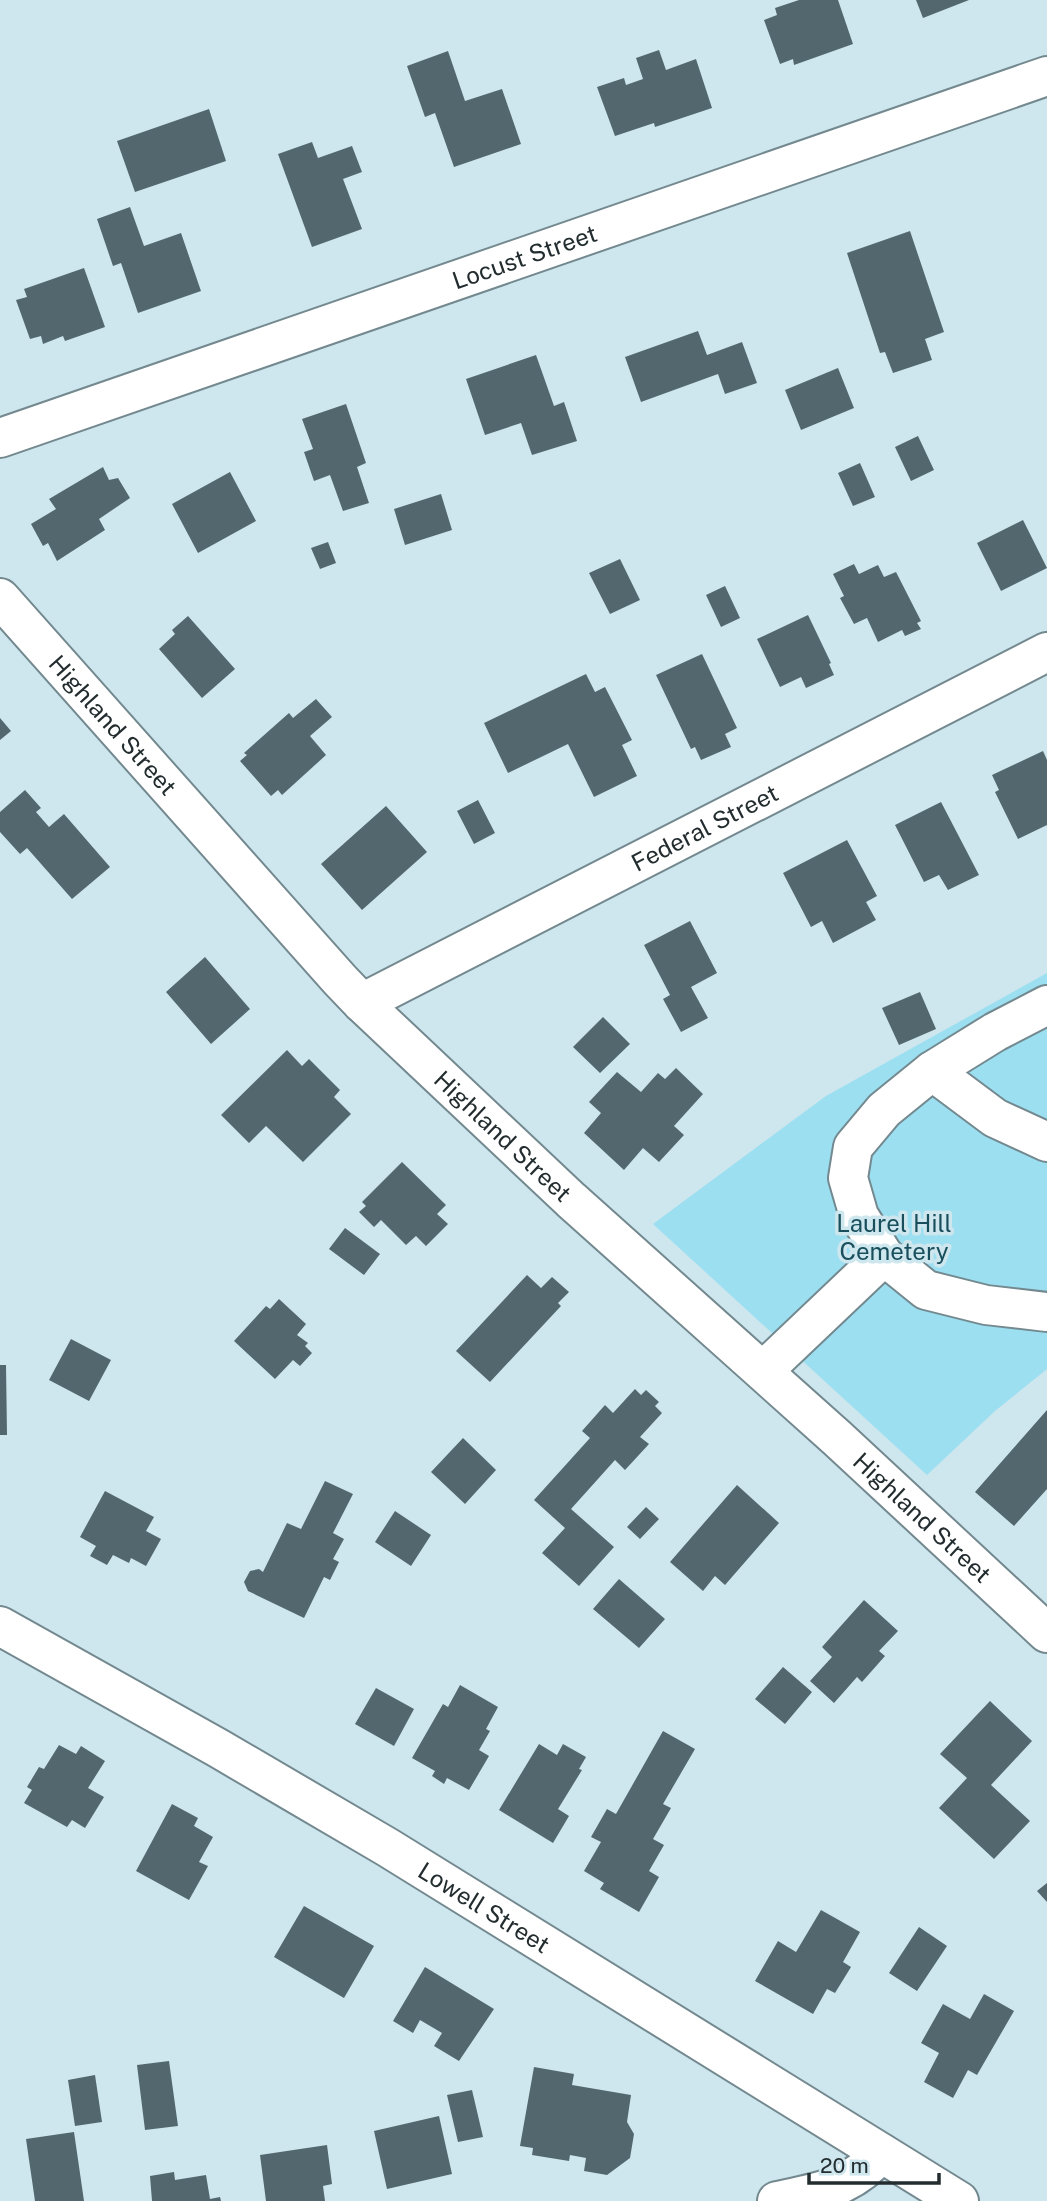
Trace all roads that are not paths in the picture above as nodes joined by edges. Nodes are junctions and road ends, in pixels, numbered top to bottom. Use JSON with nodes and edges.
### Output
{"nodes":[{"id":1,"x":1047,"y":76,"type":"edge"},
{"id":2,"x":0,"y":438,"type":"edge"},
{"id":3,"x":0,"y":598,"type":"edge"},
{"id":4,"x":1047,"y":652,"type":"edge"},
{"id":5,"x":362,"y":1003,"type":"junction"},
{"id":6,"x":1047,"y":1005,"type":"edge"},
{"id":7,"x":932,"y":1071,"type":"junction"},
{"id":8,"x":1047,"y":1142,"type":"edge"},
{"id":9,"x":884,"y":1256,"type":"junction"},
{"id":10,"x":1047,"y":1312,"type":"edge"},
{"id":11,"x":763,"y":1371,"type":"junction"},
{"id":12,"x":0,"y":1626,"type":"edge"},
{"id":13,"x":1047,"y":1633,"type":"edge"},
{"id":14,"x":881,"y":2152,"type":"junction"},
{"id":15,"x":777,"y":2201,"type":"edge"},
{"id":16,"x":959,"y":2201,"type":"edge"}],
"edges":[{"from":1,"to":2,"type":"street","name":"Locust Street"},
{"from":3,"to":5,"type":"street","name":"Highland Street"},
{"from":4,"to":5,"type":"street","name":"Federal Street"},
{"from":5,"to":11,"type":"street","name":"Highland Street"},
{"from":6,"to":7,"type":"street"},
{"from":7,"to":8,"type":"street"},
{"from":7,"to":9,"type":"street"},
{"from":9,"to":10,"type":"street"},
{"from":9,"to":11,"type":"street"},
{"from":11,"to":13,"type":"street","name":"Highland Street"},
{"from":12,"to":14,"type":"street","name":"Lowell Street"},
{"from":14,"to":15,"type":"street"},
{"from":14,"to":16,"type":"street","name":"Lowell Street"}]}
